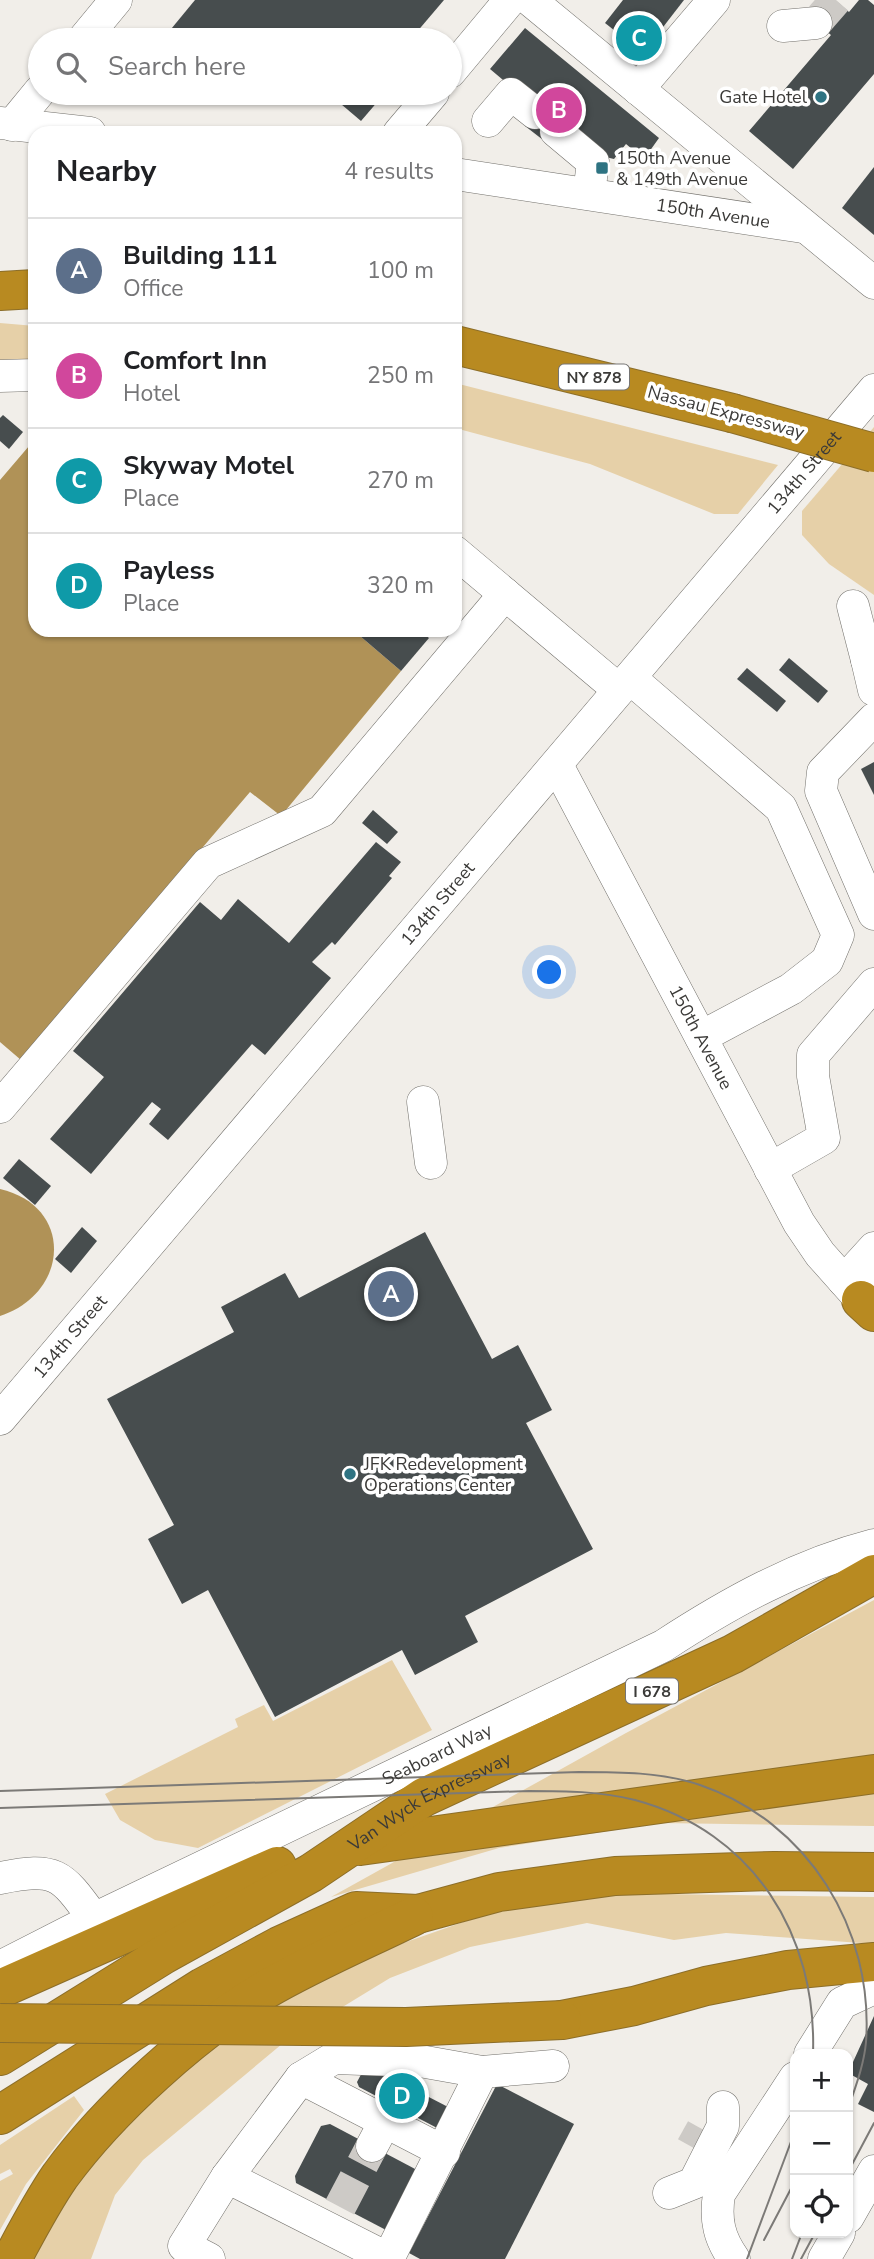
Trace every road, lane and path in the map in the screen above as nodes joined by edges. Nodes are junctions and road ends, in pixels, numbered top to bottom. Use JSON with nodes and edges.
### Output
{"nodes":[{"id":1,"x":116,"y":0,"type":"edge"},
{"id":2,"x":510,"y":0,"type":"edge"},
{"id":3,"x":530,"y":0,"type":"edge"},
{"id":4,"x":714,"y":0,"type":"edge"},
{"id":5,"x":816,"y":23,"type":"tunnel mouth"},
{"id":6,"x":783,"y":26,"type":"dead end"},
{"id":7,"x":93,"y":28,"type":"edge"},
{"id":8,"x":462,"y":58,"type":"edge"},
{"id":9,"x":638,"y":89,"type":"junction"},
{"id":10,"x":28,"y":103,"type":"edge"},
{"id":11,"x":423,"y":105,"type":"edge"},
{"id":12,"x":488,"y":121,"type":"dead end"},
{"id":13,"x":6,"y":124,"type":"edge"},
{"id":14,"x":28,"y":126,"type":"edge"},
{"id":15,"x":405,"y":126,"type":"edge"},
{"id":16,"x":462,"y":175,"type":"edge"},
{"id":17,"x":589,"y":194,"type":"junction"},
{"id":18,"x":804,"y":228,"type":"junction"},
{"id":19,"x":874,"y":283,"type":"edge"},
{"id":20,"x":0,"y":285,"type":"edge"},
{"id":21,"x":28,"y":287,"type":"edge"},
{"id":22,"x":28,"y":288,"type":"edge"},
{"id":23,"x":0,"y":291,"type":"edge"},
{"id":24,"x":462,"y":347,"type":"edge"},
{"id":25,"x":28,"y":375,"type":"edge"},
{"id":26,"x":0,"y":376,"type":"edge"},
{"id":27,"x":874,"y":390,"type":"edge"},
{"id":28,"x":874,"y":453,"type":"edge"},
{"id":29,"x":462,"y":558,"type":"edge"},
{"id":30,"x":505,"y":594,"type":"junction"},
{"id":31,"x":853,"y":606,"type":"dead end"},
{"id":32,"x":870,"y":655,"type":"edge"},
{"id":33,"x":625,"y":684,"type":"junction"},
{"id":34,"x":874,"y":690,"type":"edge"},
{"id":35,"x":874,"y":719,"type":"edge"},
{"id":36,"x":557,"y":765,"type":"junction"},
{"id":37,"x":874,"y":914,"type":"edge"},
{"id":38,"x":874,"y":984,"type":"edge"},
{"id":39,"x":701,"y":1037,"type":"junction"},
{"id":40,"x":424,"y":1101,"type":"dead end"},
{"id":41,"x":0,"y":1107,"type":"edge"},
{"id":42,"x":431,"y":1163,"type":"dead end"},
{"id":43,"x":770,"y":1169,"type":"junction"},
{"id":44,"x":874,"y":1248,"type":"edge"},
{"id":45,"x":865,"y":1297,"type":"edge"},
{"id":46,"x":0,"y":1419,"type":"edge"},
{"id":47,"x":874,"y":1545,"type":"edge"},
{"id":48,"x":874,"y":1574,"type":"edge"},
{"id":49,"x":874,"y":1774,"type":"edge"},
{"id":50,"x":424,"y":1797,"type":"junction"},
{"id":51,"x":353,"y":1846,"type":"junction"},
{"id":52,"x":874,"y":1871,"type":"edge"},
{"id":53,"x":0,"y":1878,"type":"edge"},
{"id":54,"x":418,"y":1914,"type":"junction"},
{"id":55,"x":94,"y":1919,"type":"junction"},
{"id":56,"x":874,"y":1962,"type":"edge"},
{"id":57,"x":0,"y":1967,"type":"edge"},
{"id":58,"x":874,"y":1988,"type":"edge"},
{"id":59,"x":0,"y":1989,"type":"edge"},
{"id":60,"x":0,"y":2023,"type":"edge"},
{"id":61,"x":813,"y":2049,"type":"edge"},
{"id":62,"x":0,"y":2056,"type":"edge"},
{"id":63,"x":553,"y":2066,"type":"dead end"},
{"id":64,"x":482,"y":2072,"type":"junction"},
{"id":65,"x":301,"y":2078,"type":"junction"},
{"id":66,"x":790,"y":2087,"type":"edge"},
{"id":67,"x":395,"y":2104,"type":"junction"},
{"id":68,"x":0,"y":2115,"type":"edge"},
{"id":69,"x":771,"y":2119,"type":"junction"},
{"id":70,"x":706,"y":2128,"type":"junction"},
{"id":71,"x":444,"y":2152,"type":"junction"},
{"id":72,"x":874,"y":2171,"type":"edge"},
{"id":73,"x":227,"y":2177,"type":"junction"},
{"id":74,"x":853,"y":2208,"type":"edge"},
{"id":75,"x":836,"y":2238,"type":"edge"},
{"id":76,"x":12,"y":2259,"type":"edge"},
{"id":77,"x":209,"y":2259,"type":"edge"},
{"id":78,"x":388,"y":2259,"type":"edge"},
{"id":79,"x":734,"y":2259,"type":"edge"},
{"id":80,"x":824,"y":2259,"type":"edge"}],
"edges":[{"from":1,"to":7,"type":"street"},
{"from":2,"to":8,"type":"street"},
{"from":3,"to":9,"type":"street"},
{"from":4,"to":9,"type":"street"},
{"from":5,"to":6,"type":"street"},
{"from":9,"to":18,"type":"street"},
{"from":10,"to":13,"type":"street"},
{"from":11,"to":15,"type":"street"},
{"from":12,"to":17,"type":"street"},
{"from":13,"to":14,"type":"street"},
{"from":16,"to":17,"type":"street","name":"150th Avenue"},
{"from":17,"to":18,"type":"street","name":"150th Avenue"},
{"from":18,"to":19,"type":"street"},
{"from":20,"to":21,"type":"highway"},
{"from":22,"to":23,"type":"highway"},
{"from":24,"to":28,"type":"highway","name":"Nassau Expressway","number":"NY 878","bridge":true},
{"from":25,"to":26,"type":"street"},
{"from":27,"to":33,"type":"street","name":"134th Street"},
{"from":29,"to":30,"type":"street"},
{"from":30,"to":33,"type":"street"},
{"from":30,"to":41,"type":"street"},
{"from":31,"to":32,"type":"street"},
{"from":32,"to":34,"type":"street"},
{"from":33,"to":36,"type":"street","name":"134th Street"},
{"from":33,"to":39,"type":"street"},
{"from":35,"to":37,"type":"street"},
{"from":36,"to":39,"type":"street","name":"150th Avenue"},
{"from":36,"to":46,"type":"street","name":"134th Street"},
{"from":38,"to":43,"type":"street"},
{"from":39,"to":43,"type":"street","name":"150th Avenue"},
{"from":40,"to":42,"type":"street"},
{"from":43,"to":45,"type":"street","name":"150th Avenue"},
{"from":44,"to":45,"type":"street"},
{"from":47,"to":55,"type":"street","name":"Seaboard Way"},
{"from":48,"to":50,"type":"highway","name":"Van Wyck Expressway","number":"I 678"},
{"from":49,"to":51,"type":"highway"},
{"from":50,"to":51,"type":"highway","name":"Van Wyck Expressway","number":"I 678"},
{"from":50,"to":59,"type":"highway"},
{"from":51,"to":62,"type":"highway","name":"Van Wyck Expressway","number":"I 678"},
{"from":52,"to":54,"type":"highway"},
{"from":53,"to":55,"type":"street"},
{"from":54,"to":68,"type":"highway"},
{"from":54,"to":76,"type":"highway"},
{"from":55,"to":57,"type":"street","name":"Seaboard Way"},
{"from":56,"to":60,"type":"highway","bridge":true},
{"from":58,"to":61,"type":"street"},
{"from":63,"to":64,"type":"street"},
{"from":64,"to":67,"type":"street"},
{"from":64,"to":71,"type":"street"},
{"from":65,"to":67,"type":"street"},
{"from":65,"to":67,"type":"street"},
{"from":65,"to":73,"type":"street"},
{"from":66,"to":69,"type":"street"},
{"from":67,"to":71,"type":"street"},
{"from":69,"to":70,"type":"street"},
{"from":69,"to":79,"type":"street"},
{"from":70,"to":70,"type":"street"},
{"from":71,"to":78,"type":"street"},
{"from":72,"to":74,"type":"street"},
{"from":73,"to":77,"type":"street"},
{"from":73,"to":78,"type":"street"},
{"from":75,"to":80,"type":"street"}]}
